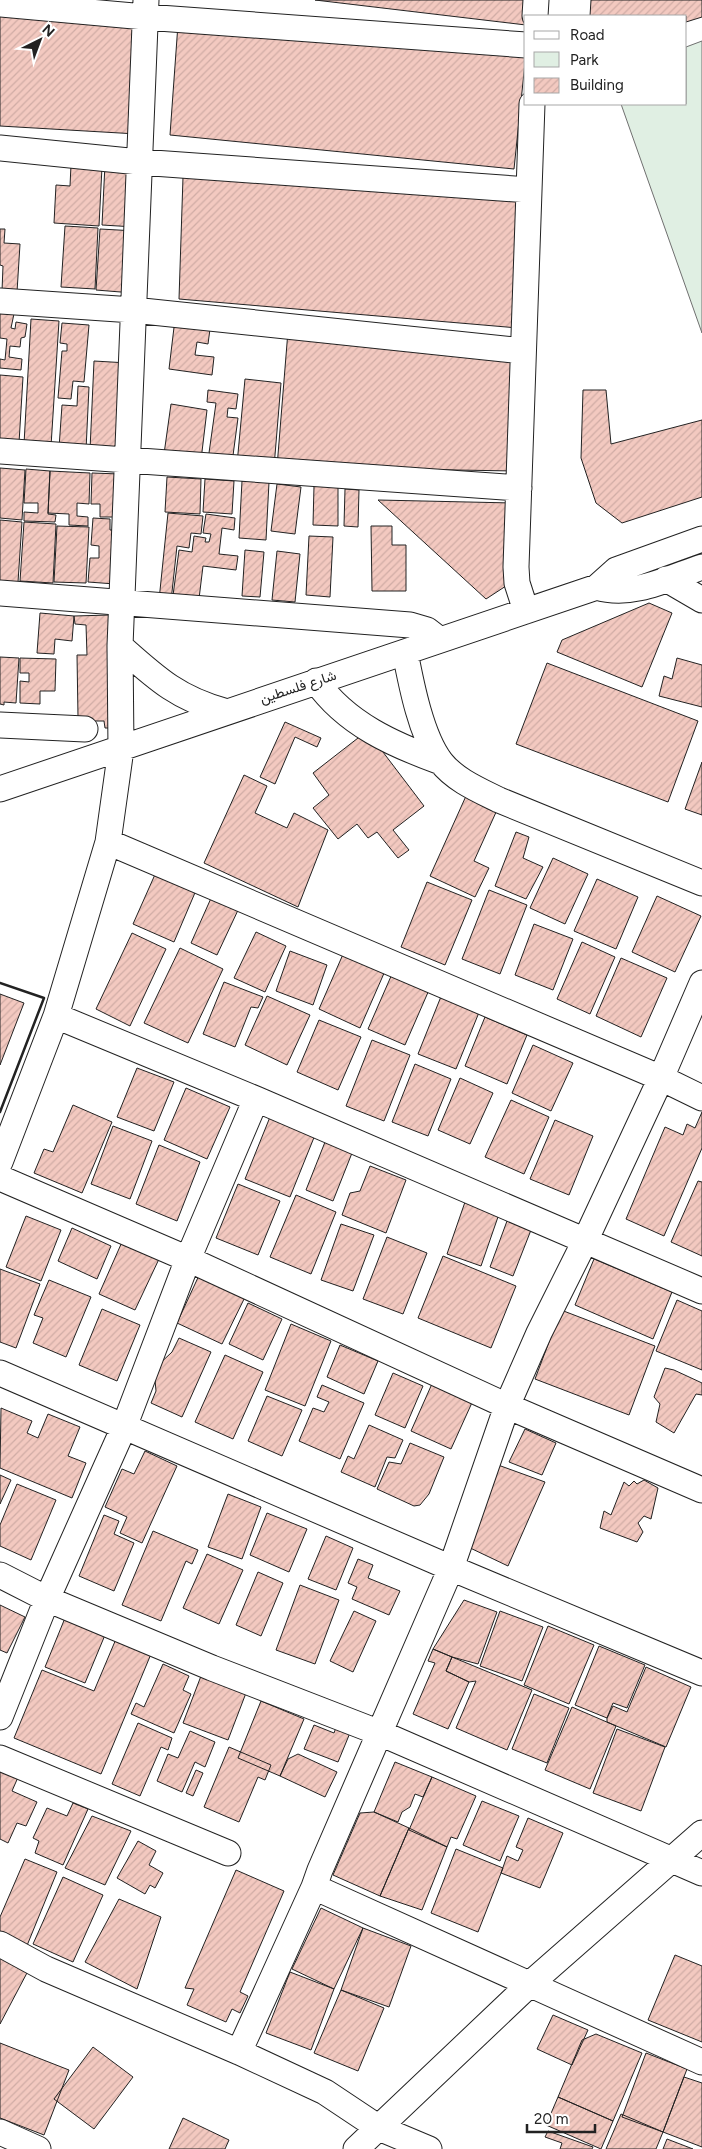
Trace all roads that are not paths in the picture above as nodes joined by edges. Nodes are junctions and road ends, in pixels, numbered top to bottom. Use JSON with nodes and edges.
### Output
{"nodes":[{"id":1,"x":536,"y":0,"type":"edge"},
{"id":2,"x":0,"y":4,"type":"edge"},
{"id":3,"x":146,"y":8,"type":"edge"},
{"id":4,"x":535,"y":15,"type":"edge"},
{"id":5,"x":524,"y":45,"type":"edge"},
{"id":6,"x":532,"y":105,"type":"edge"},
{"id":7,"x":0,"y":148,"type":"edge"},
{"id":8,"x":139,"y":162,"type":"junction"},
{"id":9,"x":529,"y":190,"type":"junction"},
{"id":10,"x":0,"y":301,"type":"edge"},
{"id":11,"x":133,"y":310,"type":"junction"},
{"id":12,"x":523,"y":351,"type":"junction"},
{"id":13,"x":0,"y":451,"type":"edge"},
{"id":14,"x":127,"y":460,"type":"junction"},
{"id":15,"x":519,"y":488,"type":"junction"},
{"id":16,"x":702,"y":539,"type":"edge"},
{"id":17,"x":702,"y":567,"type":"edge"},
{"id":18,"x":666,"y":579,"type":"junction"},
{"id":19,"x":597,"y":587,"type":"junction"},
{"id":20,"x":0,"y":593,"type":"edge"},
{"id":21,"x":702,"y":600,"type":"edge"},
{"id":22,"x":121,"y":602,"type":"junction"},
{"id":23,"x":526,"y":611,"type":"junction"},
{"id":24,"x":440,"y":640,"type":"junction"},
{"id":25,"x":120,"y":646,"type":"junction"},
{"id":26,"x":405,"y":652,"type":"junction"},
{"id":27,"x":316,"y":681,"type":"junction"},
{"id":28,"x":224,"y":712,"type":"junction"},
{"id":29,"x":0,"y":725,"type":"edge"},
{"id":30,"x":86,"y":729,"type":"dead end"},
{"id":31,"x":121,"y":749,"type":"junction"},
{"id":32,"x":441,"y":762,"type":"junction"},
{"id":33,"x":0,"y":789,"type":"edge"},
{"id":34,"x":108,"y":842,"type":"junction"},
{"id":35,"x":702,"y":883,"type":"edge"},
{"id":36,"x":702,"y":983,"type":"edge"},
{"id":37,"x":56,"y":1016,"type":"junction"},
{"id":38,"x":661,"y":1078,"type":"junction"},
{"id":39,"x":702,"y":1098,"type":"edge"},
{"id":40,"x":256,"y":1099,"type":"junction"},
{"id":41,"x":0,"y":1162,"type":"edge"},
{"id":42,"x":0,"y":1178,"type":"edge"},
{"id":43,"x":586,"y":1239,"type":"junction"},
{"id":44,"x":188,"y":1259,"type":"junction"},
{"id":45,"x":702,"y":1290,"type":"edge"},
{"id":46,"x":0,"y":1373,"type":"edge"},
{"id":47,"x":507,"y":1406,"type":"junction"},
{"id":48,"x":124,"y":1427,"type":"junction"},
{"id":49,"x":702,"y":1490,"type":"edge"},
{"id":50,"x":451,"y":1568,"type":"junction"},
{"id":51,"x":0,"y":1576,"type":"edge"},
{"id":52,"x":47,"y":1599,"type":"junction"},
{"id":53,"x":702,"y":1673,"type":"edge"},
{"id":54,"x":0,"y":1717,"type":"edge"},
{"id":55,"x":380,"y":1733,"type":"junction"},
{"id":56,"x":0,"y":1758,"type":"edge"},
{"id":57,"x":702,"y":1833,"type":"edge"},
{"id":58,"x":228,"y":1853,"type":"dead end"},
{"id":59,"x":673,"y":1860,"type":"junction"},
{"id":60,"x":702,"y":1873,"type":"edge"},
{"id":61,"x":314,"y":1887,"type":"junction"},
{"id":62,"x":0,"y":1944,"type":"edge"},
{"id":63,"x":530,"y":1984,"type":"junction"},
{"id":64,"x":239,"y":2052,"type":"junction"},
{"id":65,"x":702,"y":2062,"type":"edge"},
{"id":66,"x":380,"y":2128,"type":"junction"},
{"id":67,"x":0,"y":2132,"type":"edge"},
{"id":68,"x":38,"y":2149,"type":"edge"},
{"id":69,"x":356,"y":2149,"type":"edge"},
{"id":70,"x":429,"y":2149,"type":"edge"}],
"edges":[{"from":1,"to":4,"type":"street"},
{"from":2,"to":3,"type":"street"},
{"from":3,"to":5,"type":"street"},
{"from":3,"to":8,"type":"street"},
{"from":6,"to":9,"type":"street"},
{"from":7,"to":8,"type":"street"},
{"from":8,"to":9,"type":"street"},
{"from":8,"to":11,"type":"street"},
{"from":9,"to":12,"type":"street"},
{"from":10,"to":11,"type":"street"},
{"from":11,"to":12,"type":"street"},
{"from":11,"to":14,"type":"street"},
{"from":12,"to":15,"type":"street"},
{"from":13,"to":14,"type":"street"},
{"from":14,"to":15,"type":"street"},
{"from":14,"to":22,"type":"street"},
{"from":15,"to":23,"type":"street"},
{"from":16,"to":19,"type":"street","name":"شارع فلسطين"},
{"from":17,"to":18,"type":"street","name":"شارع فلسطين"},
{"from":18,"to":19,"type":"street","name":"شارع فلسطين"},
{"from":18,"to":21,"type":"street"},
{"from":19,"to":23,"type":"street","name":"شارع فلسطين"},
{"from":20,"to":22,"type":"street"},
{"from":22,"to":24,"type":"street"},
{"from":22,"to":25,"type":"street"},
{"from":23,"to":24,"type":"street","name":"شارع فلسطين"},
{"from":24,"to":26,"type":"street","name":"شارع فلسطين"},
{"from":25,"to":28,"type":"street"},
{"from":25,"to":31,"type":"street"},
{"from":26,"to":27,"type":"street","name":"شارع فلسطين"},
{"from":26,"to":32,"type":"street"},
{"from":27,"to":28,"type":"street","name":"شارع فلسطين"},
{"from":27,"to":32,"type":"street"},
{"from":28,"to":31,"type":"street","name":"شارع فلسطين"},
{"from":29,"to":30,"type":"street"},
{"from":31,"to":33,"type":"street","name":"شارع فلسطين"},
{"from":31,"to":34,"type":"street"},
{"from":32,"to":35,"type":"street"},
{"from":34,"to":37,"type":"street"},
{"from":34,"to":38,"type":"street"},
{"from":36,"to":38,"type":"street"},
{"from":37,"to":40,"type":"street"},
{"from":37,"to":41,"type":"street"},
{"from":38,"to":39,"type":"street"},
{"from":38,"to":43,"type":"street"},
{"from":40,"to":43,"type":"street"},
{"from":40,"to":44,"type":"street"},
{"from":42,"to":44,"type":"street"},
{"from":43,"to":45,"type":"street"},
{"from":43,"to":47,"type":"street"},
{"from":44,"to":47,"type":"street"},
{"from":44,"to":48,"type":"street"},
{"from":46,"to":48,"type":"street"},
{"from":47,"to":49,"type":"street"},
{"from":47,"to":50,"type":"street"},
{"from":48,"to":50,"type":"street"},
{"from":48,"to":52,"type":"street"},
{"from":50,"to":53,"type":"street"},
{"from":50,"to":55,"type":"street"},
{"from":51,"to":52,"type":"street"},
{"from":52,"to":54,"type":"street"},
{"from":52,"to":55,"type":"street"},
{"from":55,"to":59,"type":"street"},
{"from":55,"to":61,"type":"street"},
{"from":56,"to":58,"type":"street"},
{"from":57,"to":59,"type":"street"},
{"from":59,"to":60,"type":"street"},
{"from":59,"to":63,"type":"street"},
{"from":61,"to":63,"type":"street"},
{"from":61,"to":64,"type":"street"},
{"from":62,"to":64,"type":"street"},
{"from":63,"to":65,"type":"street"},
{"from":63,"to":66,"type":"street"},
{"from":64,"to":66,"type":"street"},
{"from":66,"to":69,"type":"street"},
{"from":66,"to":70,"type":"street"},
{"from":67,"to":68,"type":"street"}]}
